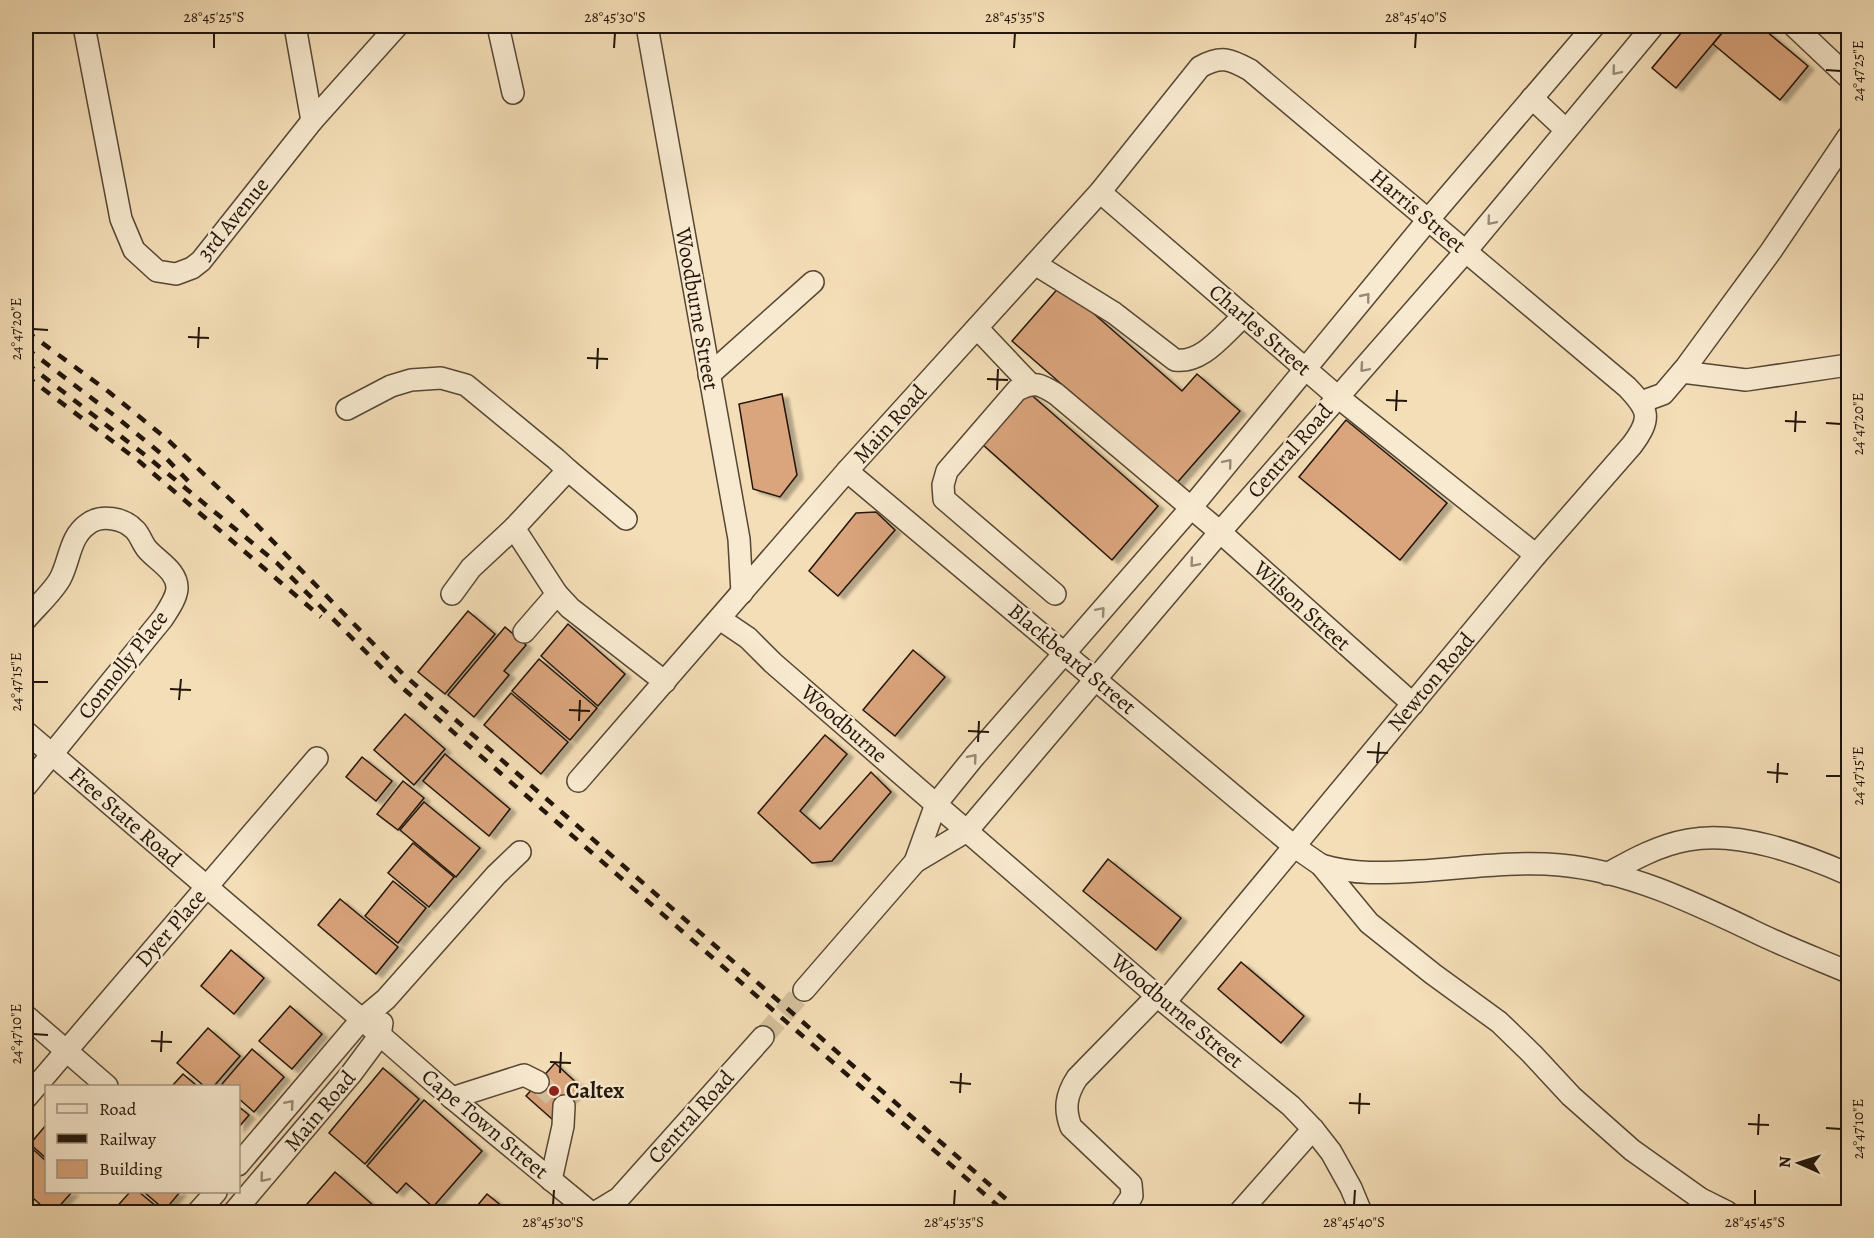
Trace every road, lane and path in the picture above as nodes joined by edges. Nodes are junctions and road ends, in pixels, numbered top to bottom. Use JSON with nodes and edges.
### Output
{"nodes":[{"id":1,"x":84,"y":26,"type":"edge"},
{"id":2,"x":295,"y":26,"type":"edge"},
{"id":3,"x":397,"y":26,"type":"edge"},
{"id":4,"x":498,"y":26,"type":"edge"},
{"id":5,"x":647,"y":26,"type":"edge"},
{"id":6,"x":1594,"y":26,"type":"edge"},
{"id":7,"x":1653,"y":26,"type":"edge"},
{"id":8,"x":1807,"y":29,"type":"edge"},
{"id":9,"x":1200,"y":67,"type":"joint"},
{"id":10,"x":1848,"y":77,"type":"edge"},
{"id":11,"x":513,"y":93,"type":"dead end"},
{"id":12,"x":1532,"y":98,"type":"junction"},
{"id":13,"x":312,"y":121,"type":"junction"},
{"id":14,"x":1566,"y":130,"type":"junction"},
{"id":15,"x":1848,"y":137,"type":"edge"},
{"id":16,"x":1100,"y":192,"type":"junction"},
{"id":17,"x":1428,"y":220,"type":"junction"},
{"id":18,"x":1466,"y":251,"type":"junction"},
{"id":19,"x":1035,"y":264,"type":"junction"},
{"id":20,"x":813,"y":282,"type":"dead end"},
{"id":21,"x":1244,"y":316,"type":"junction"},
{"id":22,"x":977,"y":328,"type":"junction"},
{"id":23,"x":1848,"y":365,"type":"edge"},
{"id":24,"x":1306,"y":370,"type":"junction"},
{"id":25,"x":1682,"y":372,"type":"junction"},
{"id":26,"x":709,"y":375,"type":"junction"},
{"id":27,"x":1030,"y":384,"type":"junction"},
{"id":28,"x":1634,"y":394,"type":"junction"},
{"id":29,"x":1338,"y":397,"type":"junction"},
{"id":30,"x":347,"y":410,"type":"dead end"},
{"id":31,"x":568,"y":470,"type":"junction"},
{"id":32,"x":848,"y":471,"type":"junction"},
{"id":33,"x":1190,"y":509,"type":"junction"},
{"id":34,"x":626,"y":519,"type":"dead end"},
{"id":35,"x":514,"y":528,"type":"junction"},
{"id":36,"x":1220,"y":532,"type":"junction"},
{"id":37,"x":1536,"y":555,"type":"junction"},
{"id":38,"x":742,"y":593,"type":"junction"},
{"id":39,"x":452,"y":594,"type":"dead end"},
{"id":40,"x":556,"y":594,"type":"junction"},
{"id":41,"x":1055,"y":594,"type":"dead end"},
{"id":42,"x":26,"y":619,"type":"edge"},
{"id":43,"x":720,"y":619,"type":"junction"},
{"id":44,"x":524,"y":632,"type":"dead end"},
{"id":45,"x":1065,"y":653,"type":"junction"},
{"id":46,"x":1096,"y":679,"type":"junction"},
{"id":47,"x":665,"y":682,"type":"junction"},
{"id":48,"x":1413,"y":704,"type":"junction"},
{"id":49,"x":26,"y":732,"type":"edge"},
{"id":50,"x":52,"y":755,"type":"junction"},
{"id":51,"x":317,"y":758,"type":"dead end"},
{"id":52,"x":578,"y":781,"type":"dead end"},
{"id":53,"x":26,"y":786,"type":"edge"},
{"id":54,"x":936,"y":804,"type":"junction"},
{"id":55,"x":967,"y":831,"type":"junction"},
{"id":56,"x":1295,"y":847,"type":"junction"},
{"id":57,"x":520,"y":852,"type":"dead end"},
{"id":58,"x":915,"y":862,"type":"junction"},
{"id":59,"x":1321,"y":866,"type":"junction"},
{"id":60,"x":1607,"y":874,"type":"junction"},
{"id":61,"x":1848,"y":874,"type":"edge"},
{"id":62,"x":206,"y":887,"type":"junction"},
{"id":63,"x":1848,"y":972,"type":"edge"},
{"id":64,"x":804,"y":990,"type":"tunnel mouth"},
{"id":65,"x":386,"y":999,"type":"junction"},
{"id":66,"x":1161,"y":999,"type":"junction"},
{"id":67,"x":26,"y":1017,"type":"edge"},
{"id":68,"x":361,"y":1020,"type":"junction"},
{"id":69,"x":380,"y":1035,"type":"junction"},
{"id":70,"x":763,"y":1037,"type":"tunnel mouth"},
{"id":71,"x":65,"y":1051,"type":"junction"},
{"id":72,"x":538,"y":1082,"type":"tunnel mouth"},
{"id":73,"x":106,"y":1085,"type":"edge"},
{"id":74,"x":26,"y":1098,"type":"edge"},
{"id":75,"x":452,"y":1098,"type":"junction"},
{"id":76,"x":564,"y":1106,"type":"dead end"},
{"id":77,"x":1313,"y":1129,"type":"junction"},
{"id":78,"x":240,"y":1163,"type":"edge"},
{"id":79,"x":551,"y":1180,"type":"junction"},
{"id":80,"x":214,"y":1193,"type":"edge"},
{"id":81,"x":240,"y":1205,"type":"edge"},
{"id":82,"x":616,"y":1205,"type":"edge"},
{"id":83,"x":198,"y":1212,"type":"edge"},
{"id":84,"x":590,"y":1212,"type":"edge"},
{"id":85,"x":596,"y":1212,"type":"edge"},
{"id":86,"x":1121,"y":1212,"type":"edge"},
{"id":87,"x":1240,"y":1212,"type":"edge"},
{"id":88,"x":1360,"y":1212,"type":"edge"},
{"id":89,"x":1726,"y":1212,"type":"edge"}],
"edges":[{"from":1,"to":13,"type":"street","name":"3rd Avenue"},
{"from":2,"to":13,"type":"street"},
{"from":3,"to":13,"type":"street","name":"3rd Avenue"},
{"from":4,"to":11,"type":"street"},
{"from":5,"to":26,"type":"street","name":"Woodburne Street"},
{"from":6,"to":12,"type":"street","name":"Central Road"},
{"from":7,"to":14,"type":"street","name":"Central Road","one_way":true},
{"from":8,"to":10,"type":"street"},
{"from":9,"to":16,"type":"street","name":"Main Road"},
{"from":9,"to":17,"type":"street","name":"Harris Street"},
{"from":12,"to":14,"type":"street"},
{"from":12,"to":17,"type":"street","name":"Central Road"},
{"from":14,"to":18,"type":"street","name":"Central Road","one_way":true},
{"from":15,"to":25,"type":"street"},
{"from":16,"to":19,"type":"street","name":"Main Road"},
{"from":16,"to":21,"type":"street","name":"Charles Street"},
{"from":17,"to":18,"type":"street","name":"Harris Street"},
{"from":24,"to":17,"type":"street","name":"Central Road","one_way":true},
{"from":18,"to":28,"type":"street","name":"Harris Street"},
{"from":18,"to":29,"type":"street","name":"Central Road","one_way":true},
{"from":19,"to":21,"type":"street"},
{"from":19,"to":22,"type":"street","name":"Main Road"},
{"from":20,"to":26,"type":"street"},
{"from":21,"to":24,"type":"street","name":"Charles Street"},
{"from":22,"to":27,"type":"street"},
{"from":22,"to":32,"type":"street","name":"Main Road"},
{"from":23,"to":25,"type":"street"},
{"from":24,"to":29,"type":"street","name":"Charles Street"},
{"from":33,"to":24,"type":"street","name":"Central Road","one_way":true},
{"from":25,"to":28,"type":"street"},
{"from":26,"to":38,"type":"street","name":"Woodburne Street"},
{"from":27,"to":33,"type":"street","name":"Wilson Street"},
{"from":27,"to":41,"type":"street"},
{"from":28,"to":37,"type":"street","name":"Newton Road"},
{"from":29,"to":36,"type":"street","name":"Central Road"},
{"from":29,"to":37,"type":"street","name":"Charles Street"},
{"from":30,"to":31,"type":"street"},
{"from":31,"to":34,"type":"street"},
{"from":31,"to":35,"type":"street"},
{"from":32,"to":38,"type":"street","name":"Main Road"},
{"from":32,"to":45,"type":"street","name":"Blackbeard Street"},
{"from":33,"to":36,"type":"street","name":"Wilson Street"},
{"from":45,"to":33,"type":"street","name":"Central Road","one_way":true},
{"from":35,"to":39,"type":"street"},
{"from":35,"to":40,"type":"street"},
{"from":36,"to":46,"type":"street","name":"Central Road","one_way":true},
{"from":36,"to":48,"type":"street","name":"Wilson Street"},
{"from":37,"to":48,"type":"street","name":"Newton Road"},
{"from":38,"to":43,"type":"street","name":"Main Road"},
{"from":40,"to":44,"type":"street"},
{"from":40,"to":47,"type":"street"},
{"from":42,"to":50,"type":"street","name":"Connolly Place"},
{"from":43,"to":47,"type":"street","name":"Main Road"},
{"from":43,"to":54,"type":"street","name":"Woodburne"},
{"from":45,"to":46,"type":"street","name":"Blackbeard Street"},
{"from":54,"to":45,"type":"street","name":"Central Road","one_way":true},
{"from":46,"to":55,"type":"street","name":"Central Road"},
{"from":46,"to":56,"type":"street","name":"Blackbeard Street"},
{"from":47,"to":52,"type":"street","name":"Main Road"},
{"from":48,"to":56,"type":"street","name":"Newton Road"},
{"from":49,"to":50,"type":"street","name":"Free State Road"},
{"from":50,"to":53,"type":"street","name":"Connolly Place"},
{"from":50,"to":62,"type":"street","name":"Free State Road"},
{"from":51,"to":62,"type":"street","name":"Dyer Place"},
{"from":54,"to":55,"type":"street","name":"Woodburne"},
{"from":54,"to":58,"type":"street","name":"Central Road"},
{"from":55,"to":58,"type":"street","name":"Central Road"},
{"from":55,"to":66,"type":"street","name":"Woodburne Street"},
{"from":56,"to":59,"type":"street","name":"Blackbeard Street"},
{"from":56,"to":66,"type":"street","name":"Newton Road"},
{"from":57,"to":65,"type":"street","name":"Main Road"},
{"from":58,"to":64,"type":"street","name":"Central Road"},
{"from":59,"to":60,"type":"street"},
{"from":59,"to":89,"type":"street"},
{"from":60,"to":61,"type":"street"},
{"from":60,"to":63,"type":"street"},
{"from":62,"to":68,"type":"street","name":"Free State Road"},
{"from":62,"to":71,"type":"street","name":"Dyer Place"},
{"from":65,"to":68,"type":"street","name":"Main Road"},
{"from":65,"to":69,"type":"street","name":"Main Road"},
{"from":66,"to":77,"type":"street","name":"Woodburne Street"},
{"from":66,"to":86,"type":"street","name":"Newton Road"},
{"from":67,"to":71,"type":"street"},
{"from":68,"to":69,"type":"street","name":"Cape Town Street"},
{"from":78,"to":68,"type":"street","name":"Main Road","one_way":true},
{"from":69,"to":75,"type":"street","name":"Cape Town Street"},
{"from":69,"to":81,"type":"street","name":"Main Road","one_way":true},
{"from":70,"to":82,"type":"street","name":"Central Road"},
{"from":71,"to":73,"type":"street"},
{"from":71,"to":74,"type":"street","name":"Dyer Place"},
{"from":72,"to":75,"type":"street"},
{"from":75,"to":79,"type":"street","name":"Cape Town Street"},
{"from":76,"to":79,"type":"street"},
{"from":77,"to":87,"type":"street"},
{"from":77,"to":88,"type":"street","name":"Woodburne Street"},
{"from":79,"to":84,"type":"street","name":"Cape Town Street"},
{"from":80,"to":83,"type":"street"},
{"from":82,"to":85,"type":"street","name":"Central Road"}]}
